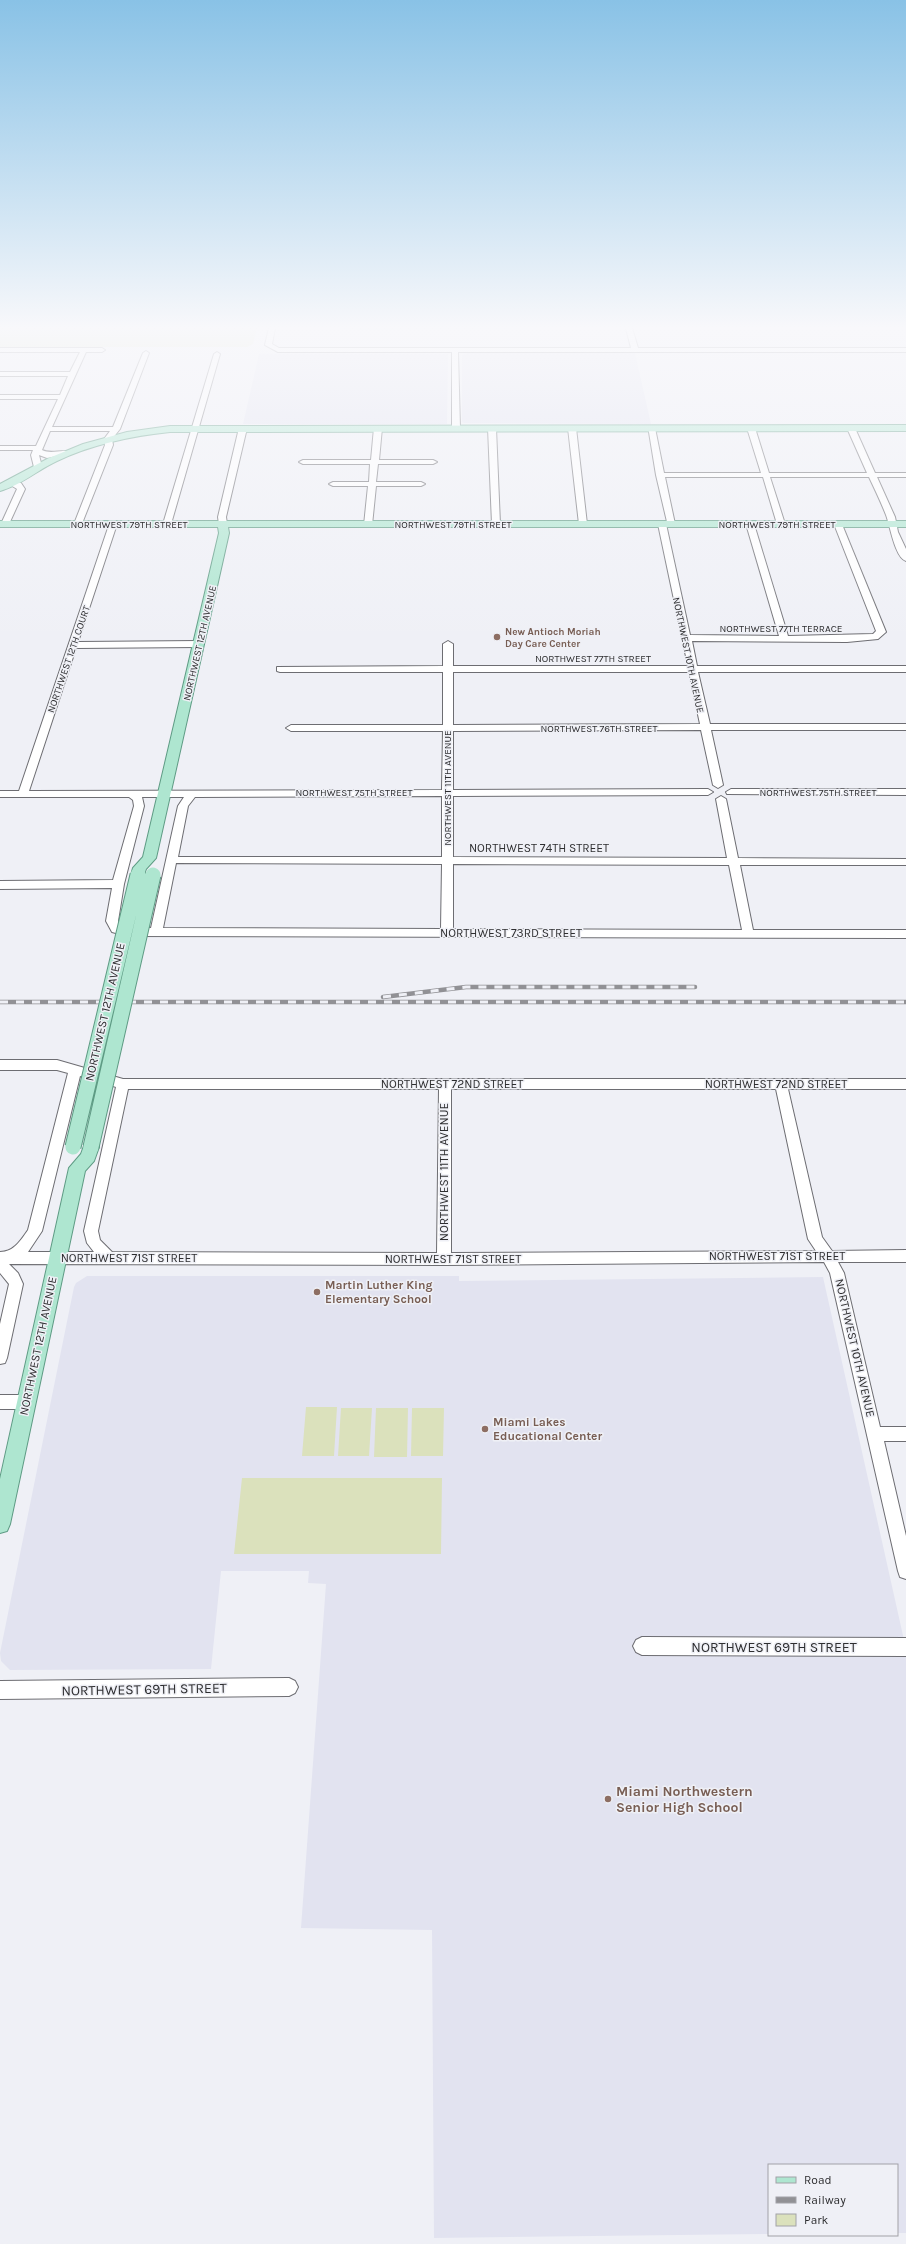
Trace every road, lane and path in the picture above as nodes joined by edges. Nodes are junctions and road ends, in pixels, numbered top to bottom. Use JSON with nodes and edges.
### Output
{"nodes":[{"id":1,"x":47,"y":433,"type":"edge"},
{"id":2,"x":113,"y":433,"type":"edge"},
{"id":3,"x":121,"y":433,"type":"edge"},
{"id":4,"x":146,"y":433,"type":"edge"},
{"id":5,"x":194,"y":433,"type":"edge"},
{"id":6,"x":242,"y":433,"type":"edge"},
{"id":7,"x":377,"y":433,"type":"edge"},
{"id":8,"x":492,"y":433,"type":"edge"},
{"id":9,"x":573,"y":433,"type":"edge"},
{"id":10,"x":652,"y":433,"type":"edge"},
{"id":11,"x":753,"y":433,"type":"edge"},
{"id":12,"x":853,"y":433,"type":"edge"},
{"id":13,"x":133,"y":434,"type":"junction"},
{"id":14,"x":108,"y":439,"type":"junction"},
{"id":15,"x":0,"y":448,"type":"edge"},
{"id":16,"x":39,"y":449,"type":"junction"},
{"id":17,"x":66,"y":453,"type":"junction"},
{"id":18,"x":303,"y":462,"type":"dead end"},
{"id":19,"x":374,"y":462,"type":"junction"},
{"id":20,"x":433,"y":462,"type":"dead end"},
{"id":21,"x":38,"y":467,"type":"junction"},
{"id":22,"x":660,"y":474,"type":"junction"},
{"id":23,"x":766,"y":475,"type":"junction"},
{"id":24,"x":872,"y":475,"type":"junction"},
{"id":25,"x":906,"y":475,"type":"edge"},
{"id":26,"x":12,"y":482,"type":"junction"},
{"id":27,"x":333,"y":484,"type":"dead end"},
{"id":28,"x":371,"y":484,"type":"junction"},
{"id":29,"x":421,"y":484,"type":"dead end"},
{"id":30,"x":0,"y":488,"type":"edge"},
{"id":31,"x":2,"y":524,"type":"edge"},
{"id":32,"x":78,"y":524,"type":"junction"},
{"id":33,"x":113,"y":524,"type":"junction"},
{"id":34,"x":167,"y":524,"type":"junction"},
{"id":35,"x":223,"y":524,"type":"junction"},
{"id":36,"x":368,"y":524,"type":"junction"},
{"id":37,"x":496,"y":524,"type":"junction"},
{"id":38,"x":584,"y":524,"type":"junction"},
{"id":39,"x":667,"y":524,"type":"junction"},
{"id":40,"x":750,"y":524,"type":"junction"},
{"id":41,"x":781,"y":524,"type":"junction"},
{"id":42,"x":838,"y":524,"type":"junction"},
{"id":43,"x":892,"y":524,"type":"junction"},
{"id":44,"x":906,"y":524,"type":"edge"},
{"id":45,"x":906,"y":558,"type":"edge"},
{"id":46,"x":686,"y":638,"type":"junction"},
{"id":47,"x":784,"y":639,"type":"junction"},
{"id":48,"x":199,"y":644,"type":"junction"},
{"id":49,"x":448,"y":644,"type":"dead end"},
{"id":50,"x":74,"y":645,"type":"junction"},
{"id":51,"x":280,"y":669,"type":"dead end"},
{"id":52,"x":447,"y":669,"type":"junction"},
{"id":53,"x":692,"y":669,"type":"junction"},
{"id":54,"x":906,"y":669,"type":"edge"},
{"id":55,"x":906,"y":727,"type":"edge"},
{"id":56,"x":291,"y":728,"type":"dead end"},
{"id":57,"x":447,"y":728,"type":"junction"},
{"id":58,"x":705,"y":728,"type":"junction"},
{"id":59,"x":718,"y":785,"type":"junction"},
{"id":60,"x":447,"y":792,"type":"junction"},
{"id":61,"x":708,"y":792,"type":"junction"},
{"id":62,"x":731,"y":792,"type":"junction"},
{"id":63,"x":906,"y":792,"type":"edge"},
{"id":64,"x":131,"y":793,"type":"junction"},
{"id":65,"x":164,"y":793,"type":"junction"},
{"id":66,"x":192,"y":793,"type":"junction"},
{"id":67,"x":0,"y":794,"type":"edge"},
{"id":68,"x":23,"y":794,"type":"junction"},
{"id":69,"x":721,"y":799,"type":"junction"},
{"id":70,"x":171,"y":860,"type":"junction"},
{"id":71,"x":447,"y":861,"type":"junction"},
{"id":72,"x":906,"y":862,"type":"edge"},
{"id":73,"x":734,"y":863,"type":"junction"},
{"id":74,"x":145,"y":875,"type":"junction"},
{"id":75,"x":118,"y":884,"type":"junction"},
{"id":76,"x":0,"y":885,"type":"edge"},
{"id":77,"x":116,"y":929,"type":"joint"},
{"id":78,"x":156,"y":933,"type":"junction"},
{"id":79,"x":447,"y":933,"type":"junction"},
{"id":80,"x":748,"y":933,"type":"junction"},
{"id":81,"x":906,"y":934,"type":"edge"},
{"id":82,"x":0,"y":1065,"type":"edge"},
{"id":83,"x":75,"y":1069,"type":"junction"},
{"id":84,"x":123,"y":1084,"type":"junction"},
{"id":85,"x":445,"y":1084,"type":"junction"},
{"id":86,"x":781,"y":1084,"type":"junction"},
{"id":87,"x":906,"y":1084,"type":"edge"},
{"id":88,"x":77,"y":1168,"type":"junction"},
{"id":89,"x":828,"y":1256,"type":"junction"},
{"id":90,"x":906,"y":1256,"type":"edge"},
{"id":91,"x":57,"y":1257,"type":"junction"},
{"id":92,"x":108,"y":1258,"type":"junction"},
{"id":93,"x":444,"y":1259,"type":"junction"},
{"id":94,"x":3,"y":1260,"type":"edge"},
{"id":95,"x":0,"y":1358,"type":"edge"},
{"id":96,"x":0,"y":1402,"type":"edge"},
{"id":97,"x":26,"y":1402,"type":"junction"},
{"id":98,"x":875,"y":1434,"type":"junction"},
{"id":99,"x":906,"y":1434,"type":"edge"},
{"id":100,"x":0,"y":1524,"type":"edge"},
{"id":101,"x":906,"y":1571,"type":"edge"},
{"id":102,"x":642,"y":1646,"type":"dead end"},
{"id":103,"x":906,"y":1647,"type":"edge"},
{"id":104,"x":289,"y":1687,"type":"dead end"},
{"id":105,"x":0,"y":1690,"type":"edge"}],
"edges":[{"from":1,"to":16,"type":"street"},
{"from":2,"to":14,"type":"street"},
{"from":3,"to":13,"type":"street"},
{"from":4,"to":13,"type":"main road"},
{"from":5,"to":34,"type":"street"},
{"from":6,"to":35,"type":"street","name":"NORTHWEST 12TH AVENUE"},
{"from":7,"to":19,"type":"street"},
{"from":8,"to":37,"type":"street"},
{"from":9,"to":38,"type":"street"},
{"from":10,"to":22,"type":"street","name":"NORTHWEST 10TH AVENUE"},
{"from":11,"to":23,"type":"street"},
{"from":12,"to":24,"type":"street"},
{"from":13,"to":14,"type":"main road"},
{"from":14,"to":17,"type":"main road"},
{"from":14,"to":32,"type":"street"},
{"from":15,"to":16,"type":"street"},
{"from":16,"to":17,"type":"street"},
{"from":16,"to":21,"type":"street"},
{"from":17,"to":21,"type":"main road"},
{"from":18,"to":19,"type":"street"},
{"from":19,"to":20,"type":"street"},
{"from":19,"to":28,"type":"street"},
{"from":21,"to":26,"type":"main road"},
{"from":22,"to":23,"type":"street"},
{"from":22,"to":39,"type":"street","name":"NORTHWEST 10TH AVENUE"},
{"from":23,"to":24,"type":"street"},
{"from":23,"to":41,"type":"street"},
{"from":24,"to":25,"type":"street"},
{"from":24,"to":43,"type":"street"},
{"from":26,"to":30,"type":"main road"},
{"from":26,"to":31,"type":"street"},
{"from":27,"to":28,"type":"street"},
{"from":28,"to":29,"type":"street"},
{"from":28,"to":36,"type":"street"},
{"from":31,"to":32,"type":"main road","name":"NORTHWEST 79TH STREET"},
{"from":32,"to":33,"type":"main road","name":"NORTHWEST 79TH STREET"},
{"from":33,"to":34,"type":"main road","name":"NORTHWEST 79TH STREET"},
{"from":33,"to":50,"type":"street","name":"NORTHWEST 12TH COURT"},
{"from":34,"to":35,"type":"main road","name":"NORTHWEST 79TH STREET"},
{"from":35,"to":36,"type":"main road","name":"NORTHWEST 79TH STREET"},
{"from":35,"to":48,"type":"main road","name":"NORTHWEST 12TH AVENUE"},
{"from":36,"to":37,"type":"main road","name":"NORTHWEST 79TH STREET"},
{"from":37,"to":38,"type":"main road","name":"NORTHWEST 79TH STREET"},
{"from":38,"to":39,"type":"main road","name":"NORTHWEST 79TH STREET"},
{"from":39,"to":40,"type":"main road","name":"NORTHWEST 79TH STREET"},
{"from":39,"to":46,"type":"street","name":"NORTHWEST 10TH AVENUE"},
{"from":40,"to":41,"type":"main road","name":"NORTHWEST 79TH STREET"},
{"from":40,"to":47,"type":"street"},
{"from":41,"to":42,"type":"main road","name":"NORTHWEST 79TH STREET"},
{"from":42,"to":43,"type":"main road","name":"NORTHWEST 79TH STREET"},
{"from":42,"to":47,"type":"street","name":"NORTHWEST 77TH TERRACE"},
{"from":43,"to":44,"type":"main road","name":"NORTHWEST 79TH STREET"},
{"from":43,"to":45,"type":"street"},
{"from":46,"to":47,"type":"street","name":"NORTHWEST 77TH TERRACE"},
{"from":46,"to":53,"type":"street","name":"NORTHWEST 10TH AVENUE"},
{"from":48,"to":50,"type":"street"},
{"from":48,"to":65,"type":"main road","name":"NORTHWEST 12TH AVENUE"},
{"from":49,"to":52,"type":"street","name":"NORTHWEST 11TH AVENUE"},
{"from":50,"to":68,"type":"street","name":"NORTHWEST 12TH COURT"},
{"from":51,"to":52,"type":"street","name":"NORTHWEST 77TH STREET"},
{"from":52,"to":53,"type":"street","name":"NORTHWEST 77TH STREET"},
{"from":52,"to":57,"type":"street","name":"NORTHWEST 11TH AVENUE"},
{"from":53,"to":54,"type":"street","name":"NORTHWEST 77TH STREET"},
{"from":53,"to":58,"type":"street","name":"NORTHWEST 10TH AVENUE"},
{"from":55,"to":58,"type":"street","name":"NORTHWEST 76TH STREET"},
{"from":56,"to":57,"type":"street","name":"NORTHWEST 76TH STREET"},
{"from":57,"to":58,"type":"street","name":"NORTHWEST 76TH STREET"},
{"from":57,"to":60,"type":"street","name":"NORTHWEST 11TH AVENUE"},
{"from":58,"to":59,"type":"street","name":"NORTHWEST 10TH AVENUE"},
{"from":59,"to":61,"type":"street"},
{"from":59,"to":62,"type":"street"},
{"from":60,"to":61,"type":"street","name":"NORTHWEST 75TH STREET"},
{"from":60,"to":66,"type":"street","name":"NORTHWEST 75TH STREET"},
{"from":60,"to":71,"type":"street","name":"NORTHWEST 11TH AVENUE"},
{"from":61,"to":69,"type":"street"},
{"from":62,"to":63,"type":"street","name":"NORTHWEST 75TH STREET"},
{"from":62,"to":69,"type":"street"},
{"from":64,"to":65,"type":"street","name":"NORTHWEST 75TH STREET"},
{"from":64,"to":68,"type":"street","name":"NORTHWEST 75TH STREET"},
{"from":64,"to":75,"type":"street","name":"NORTHWEST 12TH AVENUE"},
{"from":65,"to":66,"type":"street","name":"NORTHWEST 75TH STREET"},
{"from":65,"to":74,"type":"main road","name":"NORTHWEST 12TH AVENUE"},
{"from":66,"to":70,"type":"street"},
{"from":67,"to":68,"type":"street","name":"NORTHWEST 75TH STREET"},
{"from":69,"to":73,"type":"street"},
{"from":70,"to":71,"type":"street","name":"NORTHWEST 74TH STREET"},
{"from":70,"to":78,"type":"street"},
{"from":71,"to":73,"type":"street","name":"NORTHWEST 74TH STREET"},
{"from":71,"to":79,"type":"street","name":"NORTHWEST 11TH AVENUE"},
{"from":72,"to":73,"type":"street","name":"NORTHWEST 74TH STREET"},
{"from":73,"to":80,"type":"street"},
{"from":74,"to":88,"type":"main road","name":"NORTHWEST 12TH AVENUE","bridge":true},
{"from":74,"to":88,"type":"main road","name":"NORTHWEST 12TH AVENUE","bridge":true},
{"from":75,"to":76,"type":"street"},
{"from":75,"to":77,"type":"street","name":"NORTHWEST 12TH AVENUE"},
{"from":77,"to":78,"type":"street","name":"NORTHWEST 73RD STREET"},
{"from":78,"to":79,"type":"street","name":"NORTHWEST 73RD STREET"},
{"from":79,"to":80,"type":"street","name":"NORTHWEST 73RD STREET"},
{"from":80,"to":81,"type":"street","name":"NORTHWEST 73RD STREET"},
{"from":82,"to":83,"type":"street","name":"NORTHWEST 72ND STREET"},
{"from":83,"to":84,"type":"street","name":"NORTHWEST 72ND STREET"},
{"from":83,"to":94,"type":"street","name":"NORTHWEST 12TH AVENUE"},
{"from":84,"to":85,"type":"street","name":"NORTHWEST 72ND STREET"},
{"from":84,"to":92,"type":"street"},
{"from":85,"to":86,"type":"street","name":"NORTHWEST 72ND STREET"},
{"from":85,"to":93,"type":"street","name":"NORTHWEST 11TH AVENUE"},
{"from":86,"to":87,"type":"street","name":"NORTHWEST 72ND STREET"},
{"from":86,"to":89,"type":"street","name":"NORTHWEST 10TH AVENUE"},
{"from":88,"to":91,"type":"main road","name":"NORTHWEST 12TH AVENUE"},
{"from":89,"to":90,"type":"street","name":"NORTHWEST 71ST STREET"},
{"from":89,"to":93,"type":"street","name":"NORTHWEST 71ST STREET"},
{"from":89,"to":98,"type":"street","name":"NORTHWEST 10TH AVENUE"},
{"from":91,"to":92,"type":"street","name":"NORTHWEST 71ST STREET"},
{"from":91,"to":94,"type":"street","name":"NORTHWEST 71ST STREET"},
{"from":91,"to":97,"type":"main road","name":"NORTHWEST 12TH AVENUE"},
{"from":92,"to":93,"type":"street","name":"NORTHWEST 71ST STREET"},
{"from":94,"to":95,"type":"street"},
{"from":96,"to":97,"type":"street"},
{"from":97,"to":100,"type":"main road","name":"NORTHWEST 12TH AVENUE"},
{"from":98,"to":99,"type":"street"},
{"from":98,"to":101,"type":"street","name":"NORTHWEST 10TH AVENUE"},
{"from":102,"to":103,"type":"street","name":"NORTHWEST 69TH STREET"},
{"from":104,"to":105,"type":"street","name":"NORTHWEST 69TH STREET"}]}
